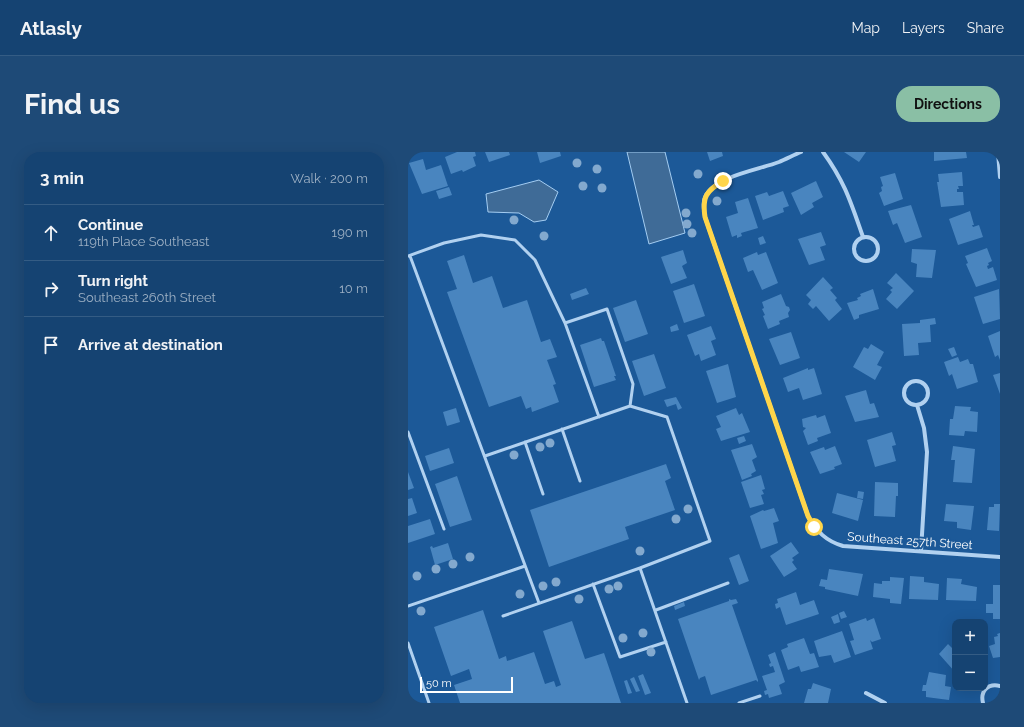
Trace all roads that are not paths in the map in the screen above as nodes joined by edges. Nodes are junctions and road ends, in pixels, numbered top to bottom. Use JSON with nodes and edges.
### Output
{"nodes":[{"id":1,"x":801,"y":152,"type":"edge"},
{"id":2,"x":822,"y":152,"type":"edge"},
{"id":3,"x":998,"y":152,"type":"edge"},
{"id":4,"x":1000,"y":177,"type":"edge"},
{"id":5,"x":863,"y":237,"type":"junction"},
{"id":6,"x":409,"y":256,"type":"edge"},
{"id":7,"x":565,"y":323,"type":"junction"},
{"id":8,"x":917,"y":405,"type":"junction"},
{"id":9,"x":630,"y":406,"type":"junction"},
{"id":10,"x":598,"y":417,"type":"junction"},
{"id":11,"x":562,"y":429,"type":"junction"},
{"id":12,"x":408,"y":432,"type":"edge"},
{"id":13,"x":524,"y":442,"type":"junction"},
{"id":14,"x":485,"y":456,"type":"junction"},
{"id":15,"x":580,"y":481,"type":"dead end"},
{"id":16,"x":543,"y":494,"type":"dead end"},
{"id":17,"x":444,"y":529,"type":"dead end"},
{"id":18,"x":921,"y":551,"type":"junction"},
{"id":19,"x":1000,"y":557,"type":"edge"},
{"id":20,"x":525,"y":566,"type":"junction"},
{"id":21,"x":640,"y":568,"type":"junction"},
{"id":22,"x":728,"y":583,"type":"dead end"},
{"id":23,"x":593,"y":584,"type":"junction"},
{"id":24,"x":539,"y":603,"type":"junction"},
{"id":25,"x":408,"y":606,"type":"edge"},
{"id":26,"x":656,"y":610,"type":"junction"},
{"id":27,"x":503,"y":616,"type":"dead end"},
{"id":28,"x":666,"y":642,"type":"junction"},
{"id":29,"x":408,"y":643,"type":"edge"},
{"id":30,"x":1000,"y":686,"type":"edge"},
{"id":31,"x":866,"y":693,"type":"dead end"},
{"id":32,"x":760,"y":696,"type":"dead end"},
{"id":33,"x":428,"y":703,"type":"edge"},
{"id":34,"x":687,"y":703,"type":"edge"},
{"id":35,"x":739,"y":703,"type":"edge"},
{"id":36,"x":885,"y":703,"type":"edge"},
{"id":37,"x":983,"y":703,"type":"edge"}],
"edges":[{"from":1,"to":18,"type":"street","name":"Southeast 257th Street"},
{"from":2,"to":5,"type":"street"},
{"from":3,"to":4,"type":"street"},
{"from":5,"to":5,"type":"street"},
{"from":6,"to":7,"type":"lane"},
{"from":6,"to":14,"type":"lane"},
{"from":7,"to":9,"type":"lane"},
{"from":7,"to":10,"type":"lane"},
{"from":8,"to":8,"type":"street"},
{"from":8,"to":18,"type":"street"},
{"from":9,"to":10,"type":"lane"},
{"from":9,"to":21,"type":"lane"},
{"from":10,"to":11,"type":"lane"},
{"from":11,"to":13,"type":"lane"},
{"from":11,"to":15,"type":"lane"},
{"from":12,"to":17,"type":"lane"},
{"from":13,"to":14,"type":"lane"},
{"from":13,"to":16,"type":"lane"},
{"from":14,"to":20,"type":"lane"},
{"from":18,"to":19,"type":"street","name":"Southeast 257th Street"},
{"from":20,"to":24,"type":"lane"},
{"from":20,"to":25,"type":"lane"},
{"from":21,"to":23,"type":"lane"},
{"from":21,"to":26,"type":"lane"},
{"from":22,"to":26,"type":"lane"},
{"from":23,"to":24,"type":"lane"},
{"from":23,"to":28,"type":"lane"},
{"from":24,"to":27,"type":"lane"},
{"from":26,"to":28,"type":"lane"},
{"from":28,"to":34,"type":"lane"},
{"from":29,"to":33,"type":"lane"},
{"from":30,"to":37,"type":"street"},
{"from":31,"to":36,"type":"street"},
{"from":32,"to":35,"type":"lane"}]}
